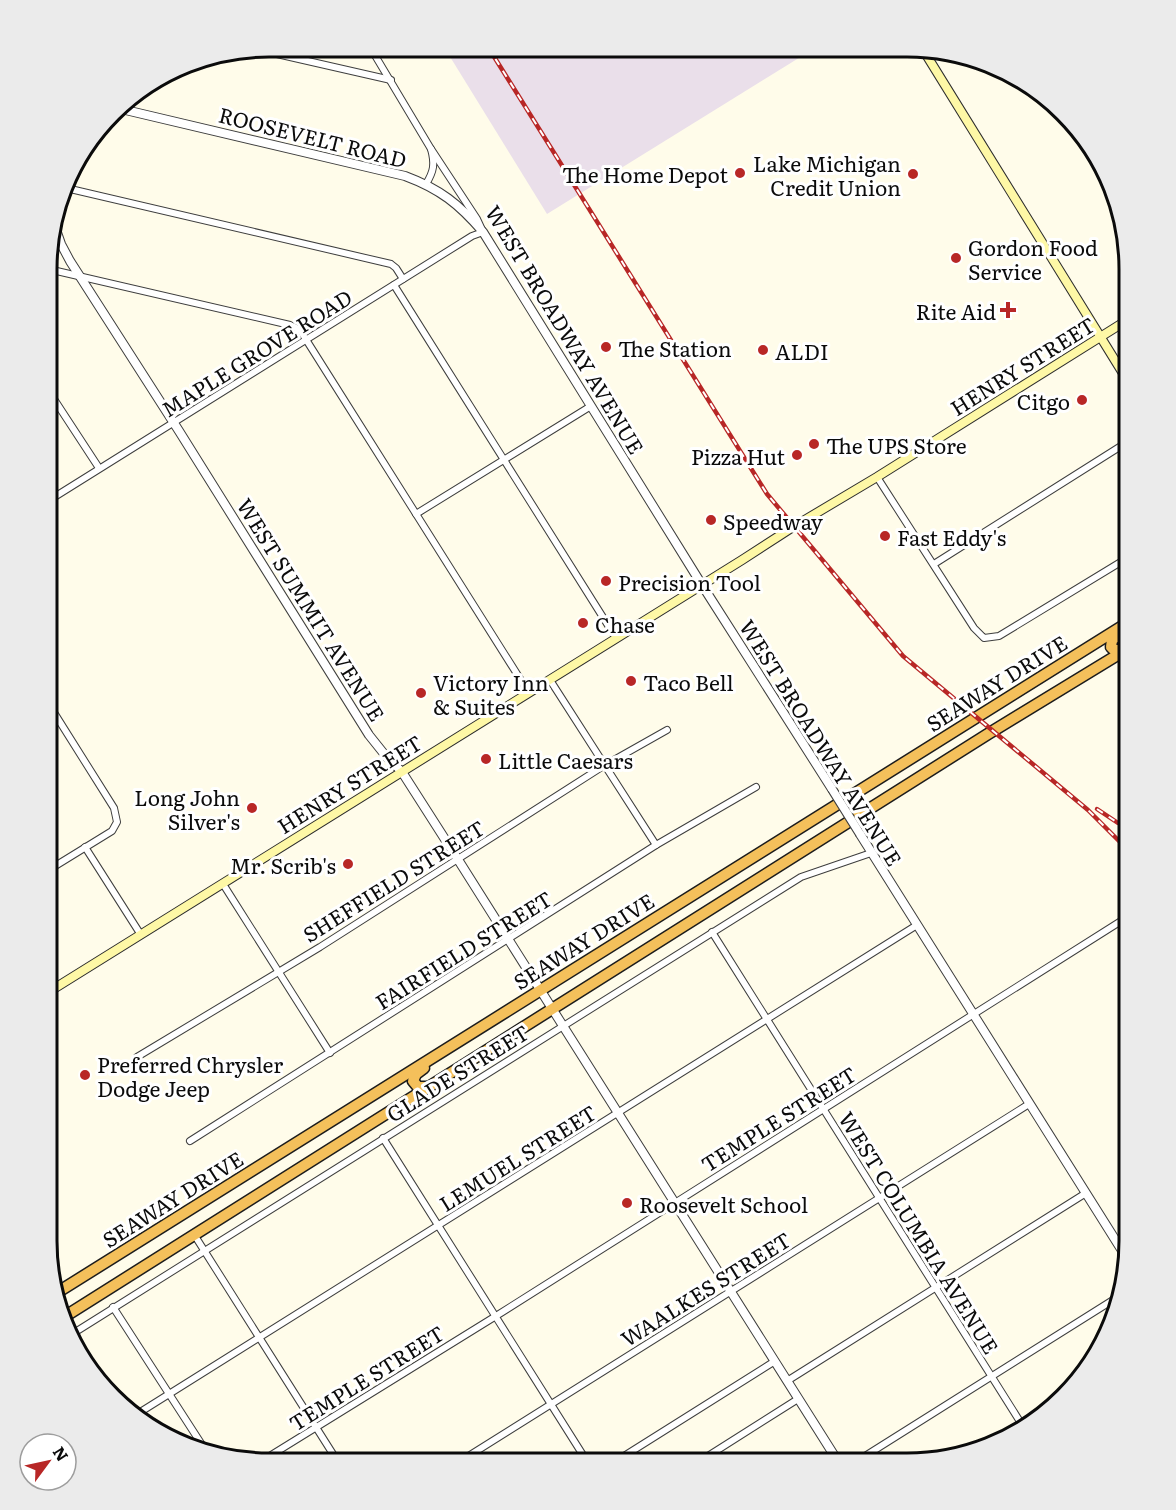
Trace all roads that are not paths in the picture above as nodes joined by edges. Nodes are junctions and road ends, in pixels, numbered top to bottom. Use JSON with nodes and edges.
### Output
{"nodes":[{"id":1,"x":290,"y":57,"type":"edge"},
{"id":2,"x":376,"y":57,"type":"edge"},
{"id":3,"x":928,"y":58,"type":"edge"},
{"id":4,"x":391,"y":80,"type":"junction"},
{"id":5,"x":128,"y":111,"type":"edge"},
{"id":6,"x":431,"y":149,"type":"junction"},
{"id":7,"x":426,"y":184,"type":"junction"},
{"id":8,"x":72,"y":190,"type":"edge"},
{"id":9,"x":483,"y":232,"type":"junction"},
{"id":10,"x":59,"y":239,"type":"edge"},
{"id":11,"x":57,"y":271,"type":"edge"},
{"id":12,"x":79,"y":276,"type":"junction"},
{"id":13,"x":403,"y":279,"type":"junction"},
{"id":14,"x":394,"y":285,"type":"junction"},
{"id":15,"x":1119,"y":326,"type":"edge"},
{"id":16,"x":1101,"y":337,"type":"junction"},
{"id":17,"x":306,"y":340,"type":"junction"},
{"id":18,"x":1119,"y":366,"type":"edge"},
{"id":19,"x":57,"y":404,"type":"edge"},
{"id":20,"x":591,"y":406,"type":"junction"},
{"id":21,"x":174,"y":423,"type":"junction"},
{"id":22,"x":1119,"y":447,"type":"edge"},
{"id":23,"x":505,"y":459,"type":"junction"},
{"id":24,"x":99,"y":468,"type":"junction"},
{"id":25,"x":877,"y":477,"type":"junction"},
{"id":26,"x":57,"y":495,"type":"edge"},
{"id":27,"x":416,"y":513,"type":"junction"},
{"id":28,"x":1119,"y":563,"type":"edge"},
{"id":29,"x":934,"y":564,"type":"junction"},
{"id":30,"x":702,"y":585,"type":"junction"},
{"id":31,"x":1119,"y":628,"type":"edge"},
{"id":32,"x":1119,"y":635,"type":"edge"},
{"id":33,"x":616,"y":638,"type":"junction"},
{"id":34,"x":1119,"y":650,"type":"edge"},
{"id":35,"x":1119,"y":654,"type":"edge"},
{"id":36,"x":550,"y":680,"type":"junction"},
{"id":37,"x":528,"y":693,"type":"junction"},
{"id":38,"x":57,"y":718,"type":"edge"},
{"id":39,"x":667,"y":730,"type":"dead end"},
{"id":40,"x":605,"y":765,"type":"junction"},
{"id":41,"x":402,"y":772,"type":"junction"},
{"id":42,"x":756,"y":787,"type":"dead end"},
{"id":43,"x":656,"y":845,"type":"junction"},
{"id":44,"x":85,"y":847,"type":"junction"},
{"id":45,"x":871,"y":853,"type":"junction"},
{"id":46,"x":457,"y":858,"type":"junction"},
{"id":47,"x":57,"y":864,"type":"edge"},
{"id":48,"x":222,"y":884,"type":"junction"},
{"id":49,"x":667,"y":911,"type":"junction"},
{"id":50,"x":1119,"y":922,"type":"edge"},
{"id":51,"x":917,"y":925,"type":"junction"},
{"id":52,"x":712,"y":932,"type":"junction"},
{"id":53,"x":141,"y":935,"type":"junction"},
{"id":54,"x":508,"y":940,"type":"junction"},
{"id":55,"x":278,"y":970,"type":"junction"},
{"id":56,"x":57,"y":987,"type":"edge"},
{"id":57,"x":540,"y":989,"type":"junction"},
{"id":58,"x":520,"y":1002,"type":"junction"},
{"id":59,"x":552,"y":1008,"type":"junction"},
{"id":60,"x":973,"y":1014,"type":"junction"},
{"id":61,"x":767,"y":1020,"type":"junction"},
{"id":62,"x":562,"y":1025,"type":"junction"},
{"id":63,"x":330,"y":1053,"type":"junction"},
{"id":64,"x":137,"y":1058,"type":"dead end"},
{"id":65,"x":431,"y":1086,"type":"junction"},
{"id":66,"x":1029,"y":1104,"type":"junction"},
{"id":67,"x":823,"y":1109,"type":"junction"},
{"id":68,"x":618,"y":1114,"type":"junction"},
{"id":69,"x":383,"y":1138,"type":"junction"},
{"id":70,"x":190,"y":1141,"type":"dead end"},
{"id":71,"x":1086,"y":1193,"type":"junction"},
{"id":72,"x":878,"y":1198,"type":"junction"},
{"id":73,"x":675,"y":1203,"type":"junction"},
{"id":74,"x":439,"y":1226,"type":"junction"},
{"id":75,"x":195,"y":1236,"type":"junction"},
{"id":76,"x":1119,"y":1246,"type":"edge"},
{"id":77,"x":205,"y":1252,"type":"junction"},
{"id":78,"x":935,"y":1288,"type":"junction"},
{"id":79,"x":63,"y":1289,"type":"edge"},
{"id":80,"x":730,"y":1291,"type":"junction"},
{"id":81,"x":1110,"y":1302,"type":"edge"},
{"id":82,"x":114,"y":1307,"type":"junction"},
{"id":83,"x":70,"y":1313,"type":"edge"},
{"id":84,"x":496,"y":1316,"type":"junction"},
{"id":85,"x":77,"y":1331,"type":"edge"},
{"id":86,"x":260,"y":1338,"type":"junction"},
{"id":87,"x":775,"y":1362,"type":"junction"},
{"id":88,"x":992,"y":1377,"type":"junction"},
{"id":89,"x":787,"y":1381,"type":"junction"},
{"id":90,"x":170,"y":1394,"type":"junction"},
{"id":91,"x":798,"y":1399,"type":"junction"},
{"id":92,"x":552,"y":1404,"type":"junction"},
{"id":93,"x":142,"y":1411,"type":"edge"},
{"id":94,"x":1019,"y":1421,"type":"edge"},
{"id":95,"x":316,"y":1427,"type":"junction"},
{"id":96,"x":200,"y":1442,"type":"edge"},
{"id":97,"x":275,"y":1453,"type":"edge"},
{"id":98,"x":332,"y":1453,"type":"edge"},
{"id":99,"x":473,"y":1453,"type":"edge"},
{"id":100,"x":582,"y":1453,"type":"edge"},
{"id":101,"x":629,"y":1453,"type":"edge"},
{"id":102,"x":713,"y":1453,"type":"edge"},
{"id":103,"x":833,"y":1453,"type":"edge"},
{"id":104,"x":870,"y":1453,"type":"edge"}],
"edges":[{"from":1,"to":4,"type":"street"},
{"from":2,"to":4,"type":"street","name":"WEST BROADWAY AVENUE"},
{"from":3,"to":16,"type":"main road"},
{"from":4,"to":6,"type":"street","name":"WEST BROADWAY AVENUE"},
{"from":5,"to":7,"type":"street","name":"ROOSEVELT ROAD"},
{"from":6,"to":7,"type":"street"},
{"from":6,"to":9,"type":"street","name":"WEST BROADWAY AVENUE"},
{"from":7,"to":9,"type":"street","name":"ROOSEVELT ROAD"},
{"from":8,"to":13,"type":"street"},
{"from":9,"to":13,"type":"street","name":"MAPLE GROVE ROAD"},
{"from":9,"to":20,"type":"street","name":"WEST BROADWAY AVENUE"},
{"from":10,"to":12,"type":"street","name":"WEST SUMMIT AVENUE"},
{"from":11,"to":12,"type":"street"},
{"from":12,"to":17,"type":"street"},
{"from":12,"to":21,"type":"street","name":"WEST SUMMIT AVENUE"},
{"from":13,"to":14,"type":"street","name":"MAPLE GROVE ROAD"},
{"from":14,"to":17,"type":"street","name":"MAPLE GROVE ROAD"},
{"from":14,"to":23,"type":"street"},
{"from":15,"to":16,"type":"main road","name":"HENRY STREET"},
{"from":16,"to":18,"type":"main road"},
{"from":16,"to":25,"type":"main road","name":"HENRY STREET"},
{"from":17,"to":21,"type":"street","name":"MAPLE GROVE ROAD"},
{"from":17,"to":27,"type":"street"},
{"from":19,"to":24,"type":"street"},
{"from":20,"to":23,"type":"street"},
{"from":20,"to":30,"type":"street","name":"WEST BROADWAY AVENUE"},
{"from":21,"to":24,"type":"street","name":"MAPLE GROVE ROAD"},
{"from":21,"to":41,"type":"street","name":"WEST SUMMIT AVENUE"},
{"from":22,"to":29,"type":"street"},
{"from":23,"to":27,"type":"street"},
{"from":23,"to":33,"type":"street"},
{"from":24,"to":26,"type":"street","name":"MAPLE GROVE ROAD"},
{"from":25,"to":29,"type":"street"},
{"from":25,"to":30,"type":"main road","name":"HENRY STREET"},
{"from":27,"to":37,"type":"street"},
{"from":28,"to":29,"type":"street"},
{"from":30,"to":33,"type":"main road","name":"HENRY STREET"},
{"from":30,"to":45,"type":"street","name":"WEST BROADWAY AVENUE","bridge":true},
{"from":31,"to":49,"type":"highway","name":"SEAWAY DRIVE"},
{"from":32,"to":34,"type":"highway"},
{"from":33,"to":36,"type":"main road","name":"HENRY STREET"},
{"from":35,"to":59,"type":"highway","name":"SEAWAY DRIVE"},
{"from":36,"to":37,"type":"main road","name":"HENRY STREET"},
{"from":36,"to":40,"type":"street"},
{"from":37,"to":41,"type":"main road","name":"HENRY STREET"},
{"from":38,"to":44,"type":"street"},
{"from":39,"to":40,"type":"street","name":"SHEFFIELD STREET"},
{"from":40,"to":43,"type":"street"},
{"from":40,"to":46,"type":"street","name":"SHEFFIELD STREET"},
{"from":41,"to":46,"type":"street","name":"WEST SUMMIT AVENUE"},
{"from":41,"to":48,"type":"main road","name":"HENRY STREET"},
{"from":42,"to":43,"type":"street","name":"FAIRFIELD STREET"},
{"from":43,"to":54,"type":"street","name":"FAIRFIELD STREET"},
{"from":44,"to":47,"type":"street"},
{"from":44,"to":53,"type":"street"},
{"from":45,"to":51,"type":"street","name":"WEST BROADWAY AVENUE"},
{"from":45,"to":52,"type":"street","name":"GLADE STREET"},
{"from":46,"to":54,"type":"street","name":"WEST SUMMIT AVENUE"},
{"from":46,"to":55,"type":"street","name":"SHEFFIELD STREET"},
{"from":48,"to":53,"type":"main road","name":"HENRY STREET"},
{"from":48,"to":55,"type":"street"},
{"from":49,"to":57,"type":"highway","name":"SEAWAY DRIVE"},
{"from":49,"to":59,"type":"highway"},
{"from":50,"to":60,"type":"street","name":"TEMPLE STREET"},
{"from":51,"to":60,"type":"street","name":"WEST BROADWAY AVENUE"},
{"from":51,"to":61,"type":"street","name":"LEMUEL STREET"},
{"from":52,"to":61,"type":"street","name":"WEST COLUMBIA AVENUE"},
{"from":52,"to":62,"type":"street","name":"GLADE STREET"},
{"from":53,"to":56,"type":"main road","name":"HENRY STREET"},
{"from":54,"to":57,"type":"street","name":"WEST SUMMIT AVENUE"},
{"from":54,"to":63,"type":"street","name":"FAIRFIELD STREET"},
{"from":55,"to":63,"type":"street"},
{"from":55,"to":64,"type":"street","name":"SHEFFIELD STREET"},
{"from":57,"to":58,"type":"highway","name":"SEAWAY DRIVE"},
{"from":57,"to":59,"type":"street","name":"WEST SUMMIT AVENUE"},
{"from":58,"to":65,"type":"highway"},
{"from":58,"to":79,"type":"highway","name":"SEAWAY DRIVE"},
{"from":59,"to":62,"type":"street","name":"WEST SUMMIT AVENUE"},
{"from":59,"to":65,"type":"highway","name":"SEAWAY DRIVE"},
{"from":60,"to":66,"type":"street","name":"WEST BROADWAY AVENUE"},
{"from":60,"to":67,"type":"street","name":"TEMPLE STREET"},
{"from":61,"to":67,"type":"street","name":"WEST COLUMBIA AVENUE"},
{"from":61,"to":68,"type":"street","name":"LEMUEL STREET"},
{"from":62,"to":68,"type":"street","name":"WEST SUMMIT AVENUE"},
{"from":62,"to":69,"type":"street","name":"GLADE STREET"},
{"from":63,"to":70,"type":"street","name":"FAIRFIELD STREET"},
{"from":65,"to":75,"type":"highway","name":"SEAWAY DRIVE"},
{"from":66,"to":71,"type":"street","name":"WEST BROADWAY AVENUE"},
{"from":66,"to":72,"type":"street","name":"WAALKES STREET"},
{"from":67,"to":72,"type":"street","name":"WEST COLUMBIA AVENUE"},
{"from":67,"to":73,"type":"street","name":"TEMPLE STREET"},
{"from":68,"to":73,"type":"street","name":"WEST SUMMIT AVENUE"},
{"from":68,"to":74,"type":"street","name":"LEMUEL STREET"},
{"from":69,"to":74,"type":"street"},
{"from":69,"to":77,"type":"street","name":"GLADE STREET"},
{"from":71,"to":76,"type":"street","name":"WEST BROADWAY AVENUE"},
{"from":71,"to":78,"type":"street"},
{"from":72,"to":78,"type":"street","name":"WEST COLUMBIA AVENUE"},
{"from":72,"to":80,"type":"street","name":"WAALKES STREET"},
{"from":73,"to":80,"type":"street","name":"WEST SUMMIT AVENUE"},
{"from":73,"to":84,"type":"street","name":"TEMPLE STREET"},
{"from":74,"to":84,"type":"street"},
{"from":74,"to":86,"type":"street","name":"LEMUEL STREET"},
{"from":75,"to":77,"type":"street"},
{"from":75,"to":83,"type":"highway","name":"SEAWAY DRIVE"},
{"from":77,"to":82,"type":"street","name":"GLADE STREET"},
{"from":77,"to":86,"type":"street"},
{"from":78,"to":88,"type":"street","name":"WEST COLUMBIA AVENUE"},
{"from":78,"to":89,"type":"street"},
{"from":80,"to":87,"type":"street","name":"WEST SUMMIT AVENUE"},
{"from":80,"to":92,"type":"street","name":"WAALKES STREET"},
{"from":81,"to":88,"type":"street"},
{"from":82,"to":85,"type":"street","name":"GLADE STREET"},
{"from":82,"to":90,"type":"street"},
{"from":84,"to":92,"type":"street"},
{"from":84,"to":95,"type":"street","name":"TEMPLE STREET"},
{"from":86,"to":90,"type":"street","name":"LEMUEL STREET"},
{"from":86,"to":95,"type":"street"},
{"from":87,"to":89,"type":"street","name":"WEST SUMMIT AVENUE"},
{"from":87,"to":101,"type":"street"},
{"from":88,"to":94,"type":"street","name":"WEST COLUMBIA AVENUE"},
{"from":88,"to":104,"type":"street"},
{"from":89,"to":91,"type":"street","name":"WEST SUMMIT AVENUE"},
{"from":90,"to":93,"type":"street","name":"LEMUEL STREET"},
{"from":90,"to":96,"type":"street"},
{"from":91,"to":102,"type":"street"},
{"from":91,"to":103,"type":"street","name":"WEST SUMMIT AVENUE"},
{"from":92,"to":99,"type":"street","name":"WAALKES STREET"},
{"from":92,"to":100,"type":"street"},
{"from":95,"to":97,"type":"street","name":"TEMPLE STREET"},
{"from":95,"to":98,"type":"street"}]}
